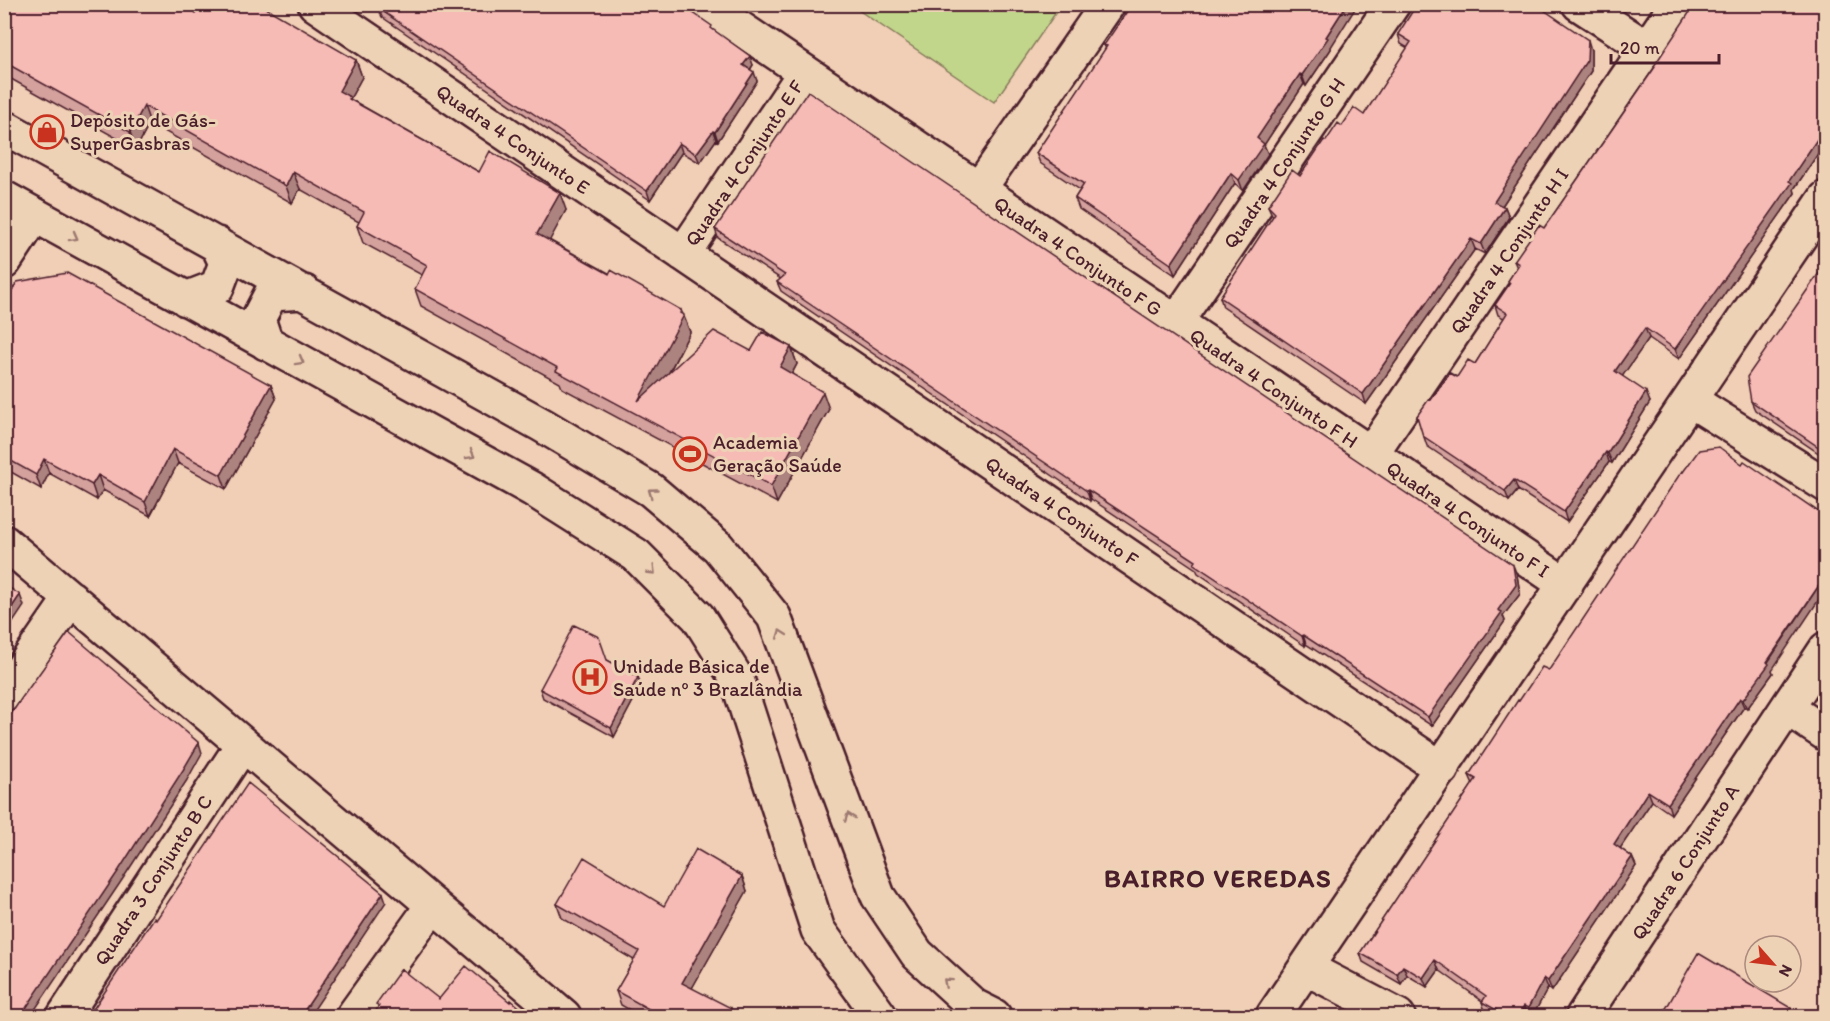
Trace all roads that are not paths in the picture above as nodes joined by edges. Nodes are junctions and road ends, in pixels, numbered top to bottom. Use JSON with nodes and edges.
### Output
{"nodes":[{"id":1,"x":315,"y":4,"type":"edge"},
{"id":2,"x":704,"y":4,"type":"edge"},
{"id":3,"x":1108,"y":4,"type":"edge"},
{"id":4,"x":1393,"y":4,"type":"edge"},
{"id":5,"x":1580,"y":4,"type":"edge"},
{"id":6,"x":1677,"y":4,"type":"edge"},
{"id":7,"x":351,"y":14,"type":"edge"},
{"id":8,"x":1647,"y":48,"type":"junction"},
{"id":9,"x":805,"y":72,"type":"junction"},
{"id":10,"x":4,"y":126,"type":"edge"},
{"id":11,"x":979,"y":189,"type":"junction"},
{"id":12,"x":4,"y":198,"type":"edge"},
{"id":13,"x":1826,"y":198,"type":"edge"},
{"id":14,"x":35,"y":215,"type":"junction"},
{"id":15,"x":217,"y":244,"type":"junction"},
{"id":16,"x":682,"y":254,"type":"junction"},
{"id":17,"x":4,"y":262,"type":"edge"},
{"id":18,"x":304,"y":292,"type":"junction"},
{"id":19,"x":186,"y":299,"type":"junction"},
{"id":20,"x":1176,"y":322,"type":"junction"},
{"id":21,"x":266,"y":343,"type":"junction"},
{"id":22,"x":1690,"y":400,"type":"junction"},
{"id":23,"x":1371,"y":454,"type":"junction"},
{"id":24,"x":1826,"y":484,"type":"edge"},
{"id":25,"x":4,"y":542,"type":"edge"},
{"id":26,"x":1566,"y":585,"type":"junction"},
{"id":27,"x":71,"y":598,"type":"junction"},
{"id":28,"x":1826,"y":650,"type":"edge"},
{"id":29,"x":4,"y":695,"type":"edge"},
{"id":30,"x":1787,"y":708,"type":"junction"},
{"id":31,"x":1826,"y":734,"type":"edge"},
{"id":32,"x":243,"y":744,"type":"junction"},
{"id":33,"x":1442,"y":768,"type":"junction"},
{"id":34,"x":433,"y":905,"type":"junction"},
{"id":35,"x":1306,"y":968,"type":"junction"},
{"id":36,"x":63,"y":1017,"type":"edge"},
{"id":37,"x":353,"y":1017,"type":"edge"},
{"id":38,"x":564,"y":1017,"type":"edge"},
{"id":39,"x":880,"y":1017,"type":"edge"},
{"id":40,"x":994,"y":1017,"type":"edge"},
{"id":41,"x":1273,"y":1017,"type":"edge"},
{"id":42,"x":1398,"y":1017,"type":"edge"},
{"id":43,"x":1583,"y":1017,"type":"edge"}],
"edges":[{"from":1,"to":7,"type":"street","name":"Quadra 4 Conjunto E"},
{"from":2,"to":9,"type":"street"},
{"from":3,"to":11,"type":"street"},
{"from":4,"to":20,"type":"street","name":"Quadra 4 Conjunto G H"},
{"from":5,"to":8,"type":"street"},
{"from":6,"to":8,"type":"street","name":"Quadra 4 Conjunto H I"},
{"from":7,"to":16,"type":"street","name":"Quadra 4 Conjunto E"},
{"from":8,"to":23,"type":"street","name":"Quadra 4 Conjunto H I"},
{"from":9,"to":11,"type":"street"},
{"from":9,"to":16,"type":"street","name":"Quadra 4 Conjunto E F"},
{"from":10,"to":15,"type":"street"},
{"from":11,"to":20,"type":"street","name":"Quadra 4 Conjunto F G"},
{"from":12,"to":14,"type":"street"},
{"from":13,"to":22,"type":"street"},
{"from":14,"to":17,"type":"street"},
{"from":14,"to":19,"type":"street","one_way":true},
{"from":15,"to":18,"type":"street"},
{"from":15,"to":19,"type":"street"},
{"from":16,"to":33,"type":"street","name":"Quadra 4 Conjunto F"},
{"from":18,"to":21,"type":"street"},
{"from":40,"to":18,"type":"street","one_way":true},
{"from":19,"to":21,"type":"street"},
{"from":20,"to":23,"type":"street","name":"Quadra 4 Conjunto F H"},
{"from":21,"to":39,"type":"street","one_way":true},
{"from":22,"to":24,"type":"street"},
{"from":22,"to":26,"type":"street"},
{"from":23,"to":26,"type":"street","name":"Quadra 4 Conjunto F I"},
{"from":25,"to":27,"type":"street"},
{"from":26,"to":33,"type":"street"},
{"from":27,"to":29,"type":"street"},
{"from":27,"to":32,"type":"street"},
{"from":28,"to":30,"type":"street","name":"Quadra 6 Conjunto A"},
{"from":30,"to":31,"type":"street"},
{"from":30,"to":43,"type":"street","name":"Quadra 6 Conjunto A"},
{"from":32,"to":34,"type":"street"},
{"from":32,"to":36,"type":"street","name":"Quadra 3 Conjunto B C"},
{"from":33,"to":35,"type":"street"},
{"from":34,"to":37,"type":"street"},
{"from":34,"to":38,"type":"street"},
{"from":35,"to":41,"type":"street"},
{"from":35,"to":42,"type":"street"}]}
